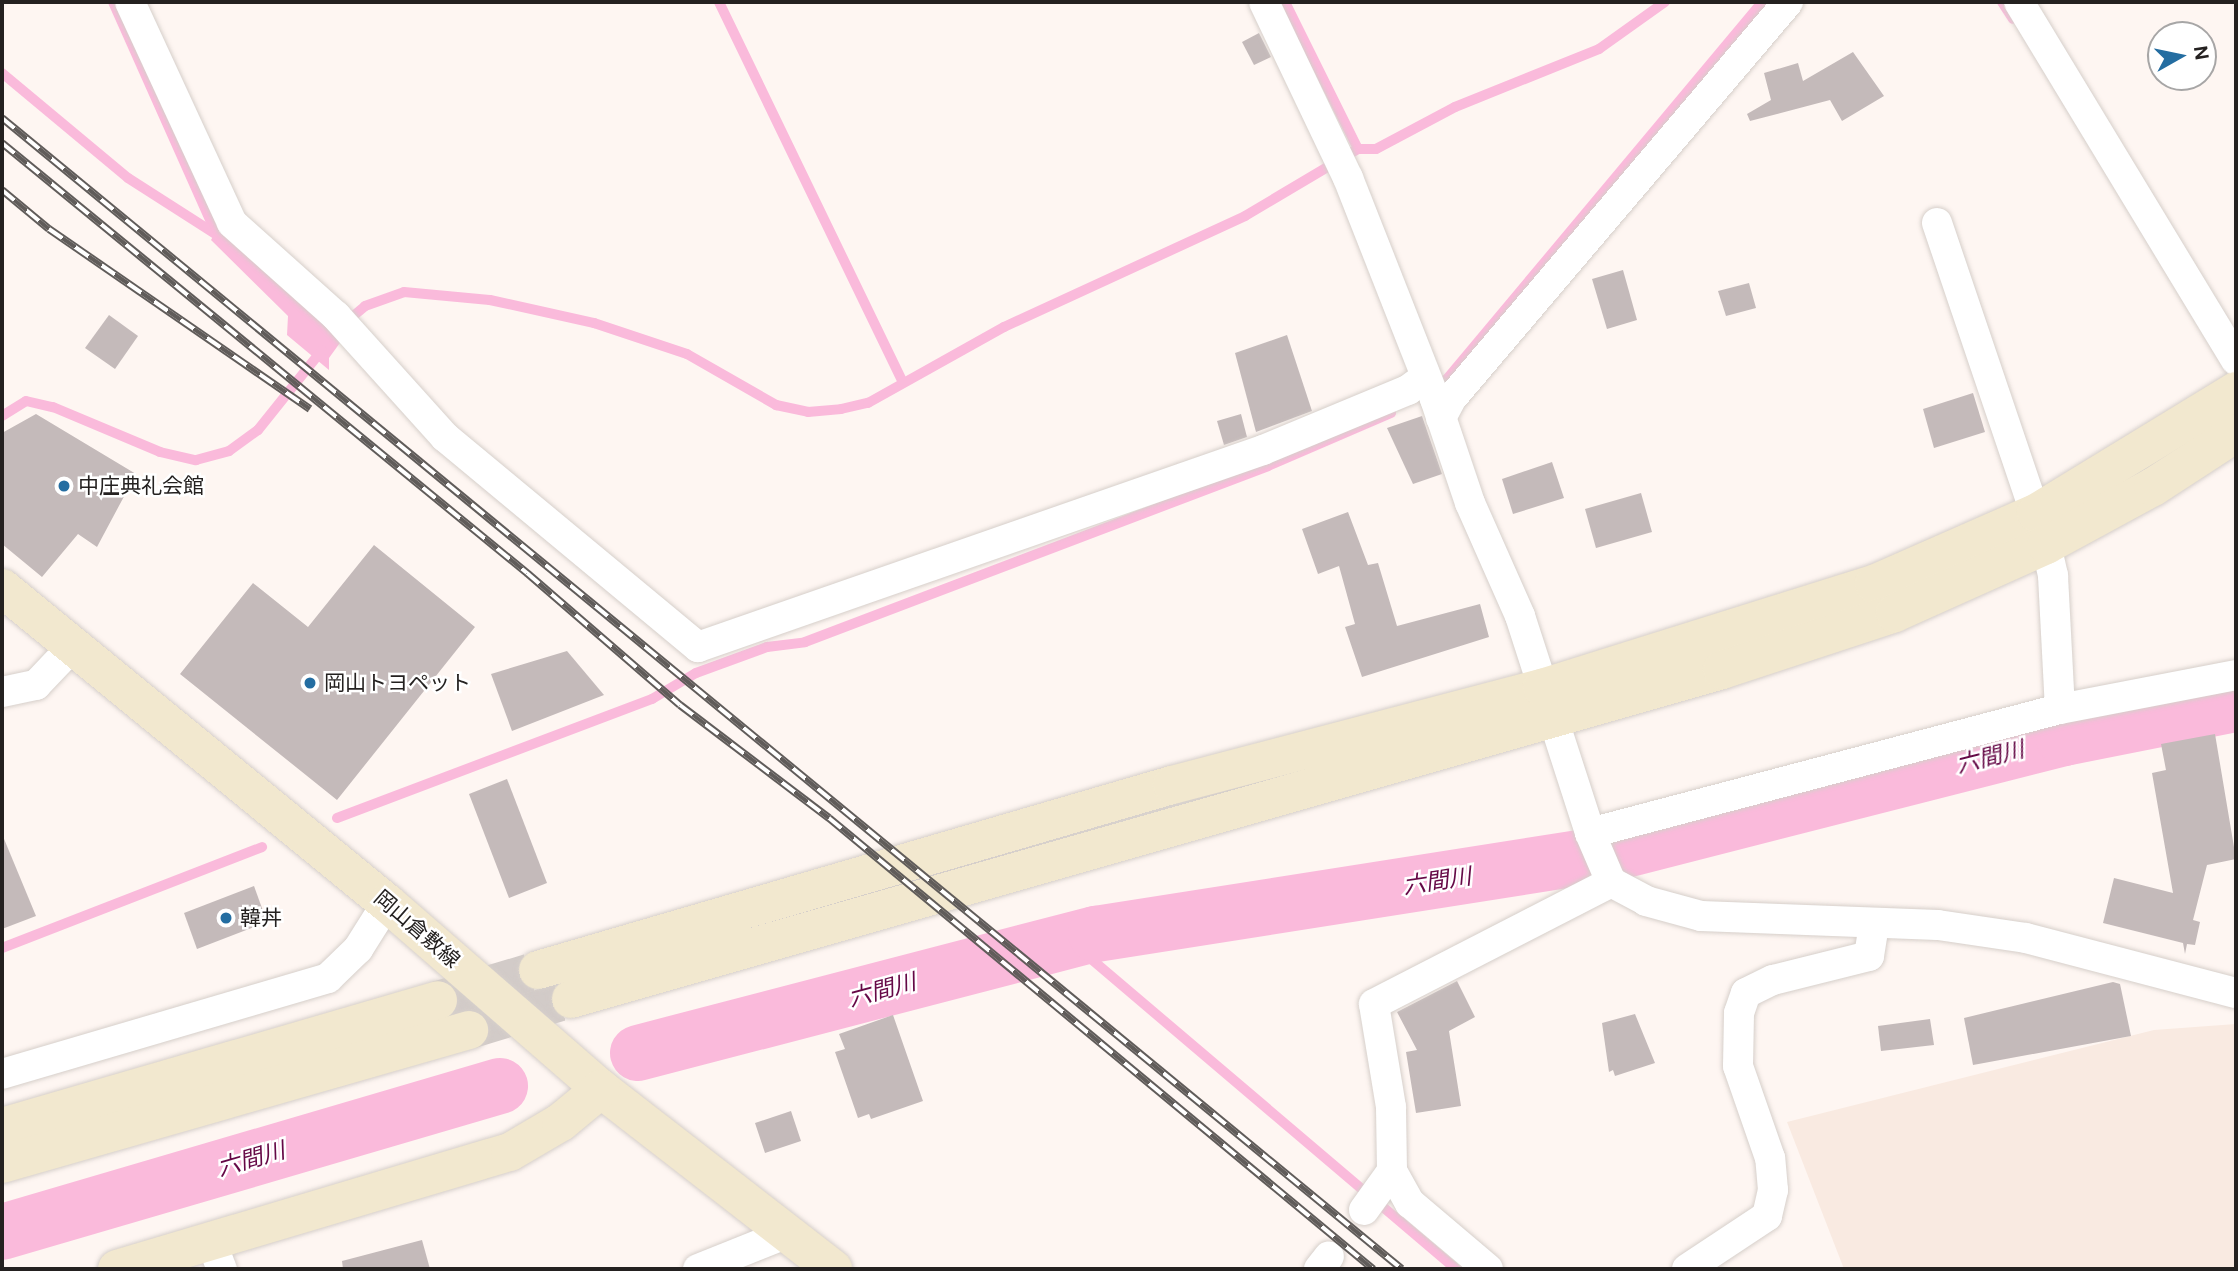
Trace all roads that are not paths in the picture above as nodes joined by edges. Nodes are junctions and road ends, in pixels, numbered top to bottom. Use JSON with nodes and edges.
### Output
{"nodes":[{"id":1,"x":130,"y":2,"type":"edge"},
{"id":2,"x":1264,"y":2,"type":"edge"},
{"id":3,"x":1788,"y":2,"type":"edge"},
{"id":4,"x":2019,"y":2,"type":"edge"},
{"id":5,"x":1937,"y":223,"type":"dead end"},
{"id":6,"x":2236,"y":360,"type":"edge"},
{"id":7,"x":2236,"y":391,"type":"edge"},
{"id":8,"x":1432,"y":395,"type":"junction"},
{"id":9,"x":2236,"y":433,"type":"edge"},
{"id":10,"x":2041,"y":529,"type":"junction"},
{"id":11,"x":2,"y":587,"type":"edge"},
{"id":12,"x":75,"y":645,"type":"junction"},
{"id":13,"x":2236,"y":676,"type":"edge"},
{"id":14,"x":2,"y":692,"type":"edge"},
{"id":15,"x":1547,"y":703,"type":"junction"},
{"id":16,"x":2060,"y":709,"type":"junction"},
{"id":17,"x":1591,"y":837,"type":"junction"},
{"id":18,"x":1607,"y":876,"type":"junction"},
{"id":19,"x":387,"y":903,"type":"junction"},
{"id":20,"x":1874,"y":923,"type":"junction"},
{"id":21,"x":538,"y":970,"type":"tunnel mouth"},
{"id":22,"x":2236,"y":993,"type":"edge"},
{"id":23,"x":570,"y":999,"type":"tunnel mouth"},
{"id":24,"x":438,"y":1000,"type":"tunnel mouth"},
{"id":25,"x":469,"y":1030,"type":"tunnel mouth"},
{"id":26,"x":2,"y":1074,"type":"edge"},
{"id":27,"x":601,"y":1089,"type":"junction"},
{"id":28,"x":2,"y":1127,"type":"edge"},
{"id":29,"x":2,"y":1164,"type":"edge"},
{"id":30,"x":788,"y":1233,"type":"junction"},
{"id":31,"x":217,"y":1255,"type":"edge"},
{"id":32,"x":117,"y":1269,"type":"edge"},
{"id":33,"x":698,"y":1269,"type":"edge"},
{"id":34,"x":833,"y":1269,"type":"edge"},
{"id":35,"x":1488,"y":1269,"type":"edge"},
{"id":36,"x":1688,"y":1269,"type":"edge"}],
"edges":[{"from":1,"to":8,"type":"street"},
{"from":2,"to":8,"type":"street"},
{"from":3,"to":8,"type":"street"},
{"from":4,"to":6,"type":"street"},
{"from":5,"to":10,"type":"street"},
{"from":7,"to":10,"type":"street"},
{"from":8,"to":15,"type":"street"},
{"from":9,"to":10,"type":"street"},
{"from":10,"to":15,"type":"street"},
{"from":10,"to":16,"type":"street"},
{"from":11,"to":12,"type":"street","name":"岡山倉敷線"},
{"from":12,"to":14,"type":"street"},
{"from":12,"to":19,"type":"street","name":"岡山倉敷線"},
{"from":13,"to":16,"type":"street"},
{"from":15,"to":17,"type":"street"},
{"from":15,"to":21,"type":"street"},
{"from":15,"to":23,"type":"street"},
{"from":16,"to":17,"type":"street"},
{"from":17,"to":18,"type":"street"},
{"from":18,"to":20,"type":"street"},
{"from":18,"to":35,"type":"street"},
{"from":19,"to":26,"type":"street"},
{"from":19,"to":27,"type":"street","name":"岡山倉敷線"},
{"from":20,"to":22,"type":"street"},
{"from":20,"to":36,"type":"street"},
{"from":24,"to":28,"type":"street"},
{"from":25,"to":29,"type":"street"},
{"from":27,"to":30,"type":"street","name":"岡山倉敷線"},
{"from":27,"to":31,"type":"street"},
{"from":30,"to":33,"type":"street"},
{"from":30,"to":34,"type":"street","name":"岡山倉敷線"},
{"from":31,"to":32,"type":"street"}]}
